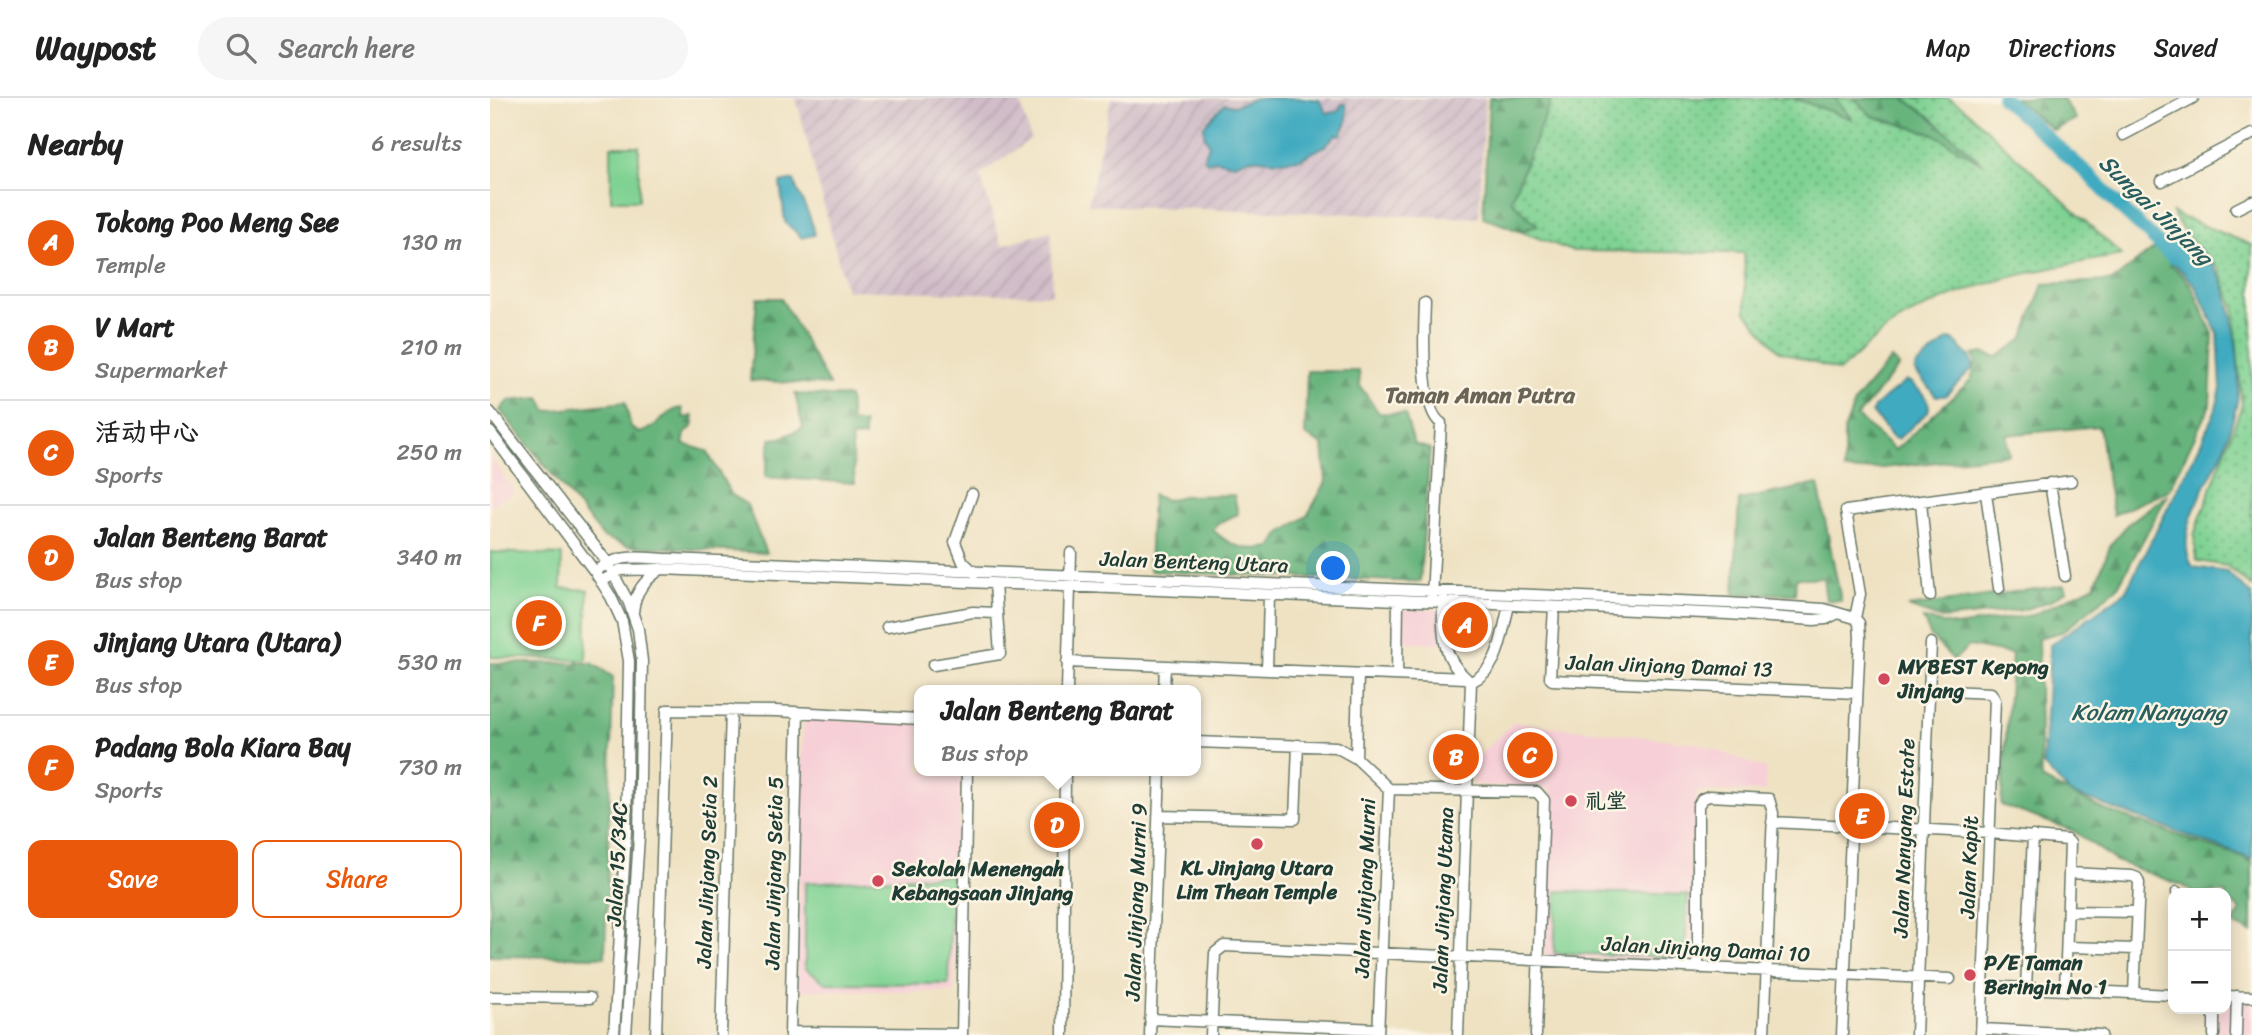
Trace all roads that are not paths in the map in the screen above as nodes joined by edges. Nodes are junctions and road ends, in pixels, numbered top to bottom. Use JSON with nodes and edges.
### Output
{"nodes":[{"id":1,"x":2193,"y":98,"type":"edge"},
{"id":2,"x":2252,"y":134,"type":"edge"},
{"id":3,"x":2123,"y":135,"type":"dead end"},
{"id":4,"x":2162,"y":181,"type":"dead end"},
{"id":5,"x":2252,"y":201,"type":"edge"},
{"id":6,"x":2236,"y":209,"type":"dead end"},
{"id":7,"x":1425,"y":303,"type":"dead end"},
{"id":8,"x":490,"y":412,"type":"edge"},
{"id":9,"x":490,"y":432,"type":"edge"},
{"id":10,"x":2071,"y":481,"type":"dead end"},
{"id":11,"x":2050,"y":483,"type":"junction"},
{"id":12,"x":1986,"y":493,"type":"junction"},
{"id":13,"x":972,"y":494,"type":"dead end"},
{"id":14,"x":1922,"y":502,"type":"junction"},
{"id":15,"x":1071,"y":553,"type":"dead end"},
{"id":16,"x":607,"y":562,"type":"junction"},
{"id":17,"x":660,"y":569,"type":"junction"},
{"id":18,"x":614,"y":573,"type":"junction"},
{"id":19,"x":975,"y":573,"type":"junction"},
{"id":20,"x":2065,"y":576,"type":"dead end"},
{"id":21,"x":598,"y":577,"type":"junction"},
{"id":22,"x":1070,"y":582,"type":"junction"},
{"id":23,"x":995,"y":584,"type":"junction"},
{"id":24,"x":1143,"y":585,"type":"junction"},
{"id":25,"x":1999,"y":588,"type":"dead end"},
{"id":26,"x":1269,"y":596,"type":"junction"},
{"id":27,"x":1930,"y":596,"type":"dead end"},
{"id":28,"x":1437,"y":597,"type":"junction"},
{"id":29,"x":1398,"y":601,"type":"junction"},
{"id":30,"x":1508,"y":606,"type":"junction"},
{"id":31,"x":1554,"y":607,"type":"junction"},
{"id":32,"x":633,"y":612,"type":"junction"},
{"id":33,"x":996,"y":613,"type":"junction"},
{"id":34,"x":1836,"y":614,"type":"junction"},
{"id":35,"x":1855,"y":618,"type":"junction"},
{"id":36,"x":887,"y":627,"type":"dead end"},
{"id":37,"x":1931,"y":643,"type":"dead end"},
{"id":38,"x":1067,"y":662,"type":"junction"},
{"id":39,"x":933,"y":665,"type":"dead end"},
{"id":40,"x":1165,"y":666,"type":"junction"},
{"id":41,"x":1267,"y":670,"type":"junction"},
{"id":42,"x":1358,"y":674,"type":"junction"},
{"id":43,"x":1397,"y":676,"type":"junction"},
{"id":44,"x":1468,"y":680,"type":"junction"},
{"id":45,"x":1067,"y":685,"type":"edge"},
{"id":46,"x":1164,"y":685,"type":"edge"},
{"id":47,"x":1929,"y":690,"type":"junction"},
{"id":48,"x":1857,"y":693,"type":"junction"},
{"id":49,"x":731,"y":710,"type":"junction"},
{"id":50,"x":798,"y":712,"type":"junction"},
{"id":51,"x":914,"y":719,"type":"edge"},
{"id":52,"x":1201,"y":741,"type":"edge"},
{"id":53,"x":1298,"y":746,"type":"junction"},
{"id":54,"x":1356,"y":758,"type":"junction"},
{"id":55,"x":967,"y":776,"type":"edge"},
{"id":56,"x":1065,"y":776,"type":"edge"},
{"id":57,"x":1160,"y":776,"type":"edge"},
{"id":58,"x":1389,"y":789,"type":"junction"},
{"id":59,"x":1466,"y":790,"type":"junction"},
{"id":60,"x":1158,"y":816,"type":"junction"},
{"id":61,"x":1772,"y":822,"type":"junction"},
{"id":62,"x":1852,"y":826,"type":"junction"},
{"id":63,"x":1924,"y":830,"type":"junction"},
{"id":64,"x":1990,"y":833,"type":"junction"},
{"id":65,"x":2034,"y":836,"type":"junction"},
{"id":66,"x":2069,"y":873,"type":"junction"},
{"id":67,"x":2068,"y":911,"type":"junction"},
{"id":68,"x":2137,"y":912,"type":"junction"},
{"id":69,"x":2067,"y":947,"type":"junction"},
{"id":70,"x":2136,"y":949,"type":"junction"},
{"id":71,"x":1381,"y":953,"type":"junction"},
{"id":72,"x":1461,"y":957,"type":"junction"},
{"id":73,"x":1539,"y":960,"type":"junction"},
{"id":74,"x":1698,"y":968,"type":"junction"},
{"id":75,"x":1766,"y":971,"type":"junction"},
{"id":76,"x":1845,"y":974,"type":"junction"},
{"id":77,"x":1918,"y":978,"type":"junction"},
{"id":78,"x":1950,"y":979,"type":"dead end"},
{"id":79,"x":1983,"y":986,"type":"junction"},
{"id":80,"x":2026,"y":988,"type":"junction"},
{"id":81,"x":2065,"y":990,"type":"junction"},
{"id":82,"x":2134,"y":993,"type":"junction"},
{"id":83,"x":2168,"y":995,"type":"edge"},
{"id":84,"x":2232,"y":996,"type":"edge"},
{"id":85,"x":490,"y":997,"type":"edge"},
{"id":86,"x":2252,"y":997,"type":"edge"},
{"id":87,"x":590,"y":998,"type":"dead end"},
{"id":88,"x":2214,"y":1014,"type":"edge"},
{"id":89,"x":1150,"y":1019,"type":"junction"},
{"id":90,"x":1212,"y":1021,"type":"junction"},
{"id":91,"x":1378,"y":1032,"type":"edge"},
{"id":92,"x":1982,"y":1032,"type":"edge"},
{"id":93,"x":790,"y":1033,"type":"edge"},
{"id":94,"x":961,"y":1034,"type":"edge"},
{"id":95,"x":614,"y":1035,"type":"edge"},
{"id":96,"x":626,"y":1035,"type":"edge"},
{"id":97,"x":656,"y":1035,"type":"edge"},
{"id":98,"x":722,"y":1035,"type":"edge"},
{"id":99,"x":1063,"y":1035,"type":"edge"},
{"id":100,"x":1150,"y":1035,"type":"edge"},
{"id":101,"x":1211,"y":1035,"type":"edge"},
{"id":102,"x":1458,"y":1035,"type":"edge"},
{"id":103,"x":1535,"y":1035,"type":"edge"},
{"id":104,"x":1764,"y":1035,"type":"edge"},
{"id":105,"x":1843,"y":1035,"type":"edge"},
{"id":106,"x":1916,"y":1035,"type":"edge"},
{"id":107,"x":2101,"y":1035,"type":"edge"},
{"id":108,"x":2214,"y":1035,"type":"edge"},
{"id":109,"x":2236,"y":1035,"type":"edge"}],
"edges":[{"from":1,"to":3,"type":"street"},
{"from":2,"to":4,"type":"street"},
{"from":5,"to":6,"type":"street"},
{"from":7,"to":28,"type":"street"},
{"from":8,"to":16,"type":"street","name":"Jalan 15/34C"},
{"from":9,"to":21,"type":"street","name":"Jalan 15/34C"},
{"from":10,"to":11,"type":"street"},
{"from":11,"to":12,"type":"street"},
{"from":11,"to":20,"type":"street"},
{"from":12,"to":14,"type":"street"},
{"from":12,"to":25,"type":"street"},
{"from":13,"to":19,"type":"street"},
{"from":14,"to":27,"type":"street"},
{"from":14,"to":35,"type":"street"},
{"from":15,"to":22,"type":"street"},
{"from":16,"to":18,"type":"street","name":"Jalan 15/34C"},
{"from":16,"to":19,"type":"street","name":"Jalan Benteng Utara"},
{"from":16,"to":21,"type":"street"},
{"from":17,"to":18,"type":"street","name":"Jalan Benteng Utara"},
{"from":17,"to":23,"type":"street","name":"Jalan Benteng Utara"},
{"from":17,"to":32,"type":"street"},
{"from":18,"to":21,"type":"street","name":"Jalan Benteng Utara"},
{"from":18,"to":32,"type":"street","name":"Jalan 15/34C"},
{"from":19,"to":22,"type":"street","name":"Jalan Benteng Utara"},
{"from":21,"to":95,"type":"street","name":"Jalan 15/34C"},
{"from":22,"to":23,"type":"street","name":"Jalan Benteng Utara"},
{"from":22,"to":24,"type":"street","name":"Jalan Benteng Utara"},
{"from":22,"to":38,"type":"street"},
{"from":23,"to":33,"type":"street"},
{"from":24,"to":26,"type":"street","name":"Jalan Benteng Utara"},
{"from":24,"to":28,"type":"street","name":"Jalan Benteng Utara"},
{"from":26,"to":29,"type":"street","name":"Jalan Benteng Utara"},
{"from":26,"to":41,"type":"street"},
{"from":28,"to":29,"type":"street","name":"Jalan Benteng Utara"},
{"from":28,"to":30,"type":"street","name":"Jalan Benteng Utara"},
{"from":28,"to":34,"type":"street","name":"Jalan Benteng Utara"},
{"from":28,"to":44,"type":"street"},
{"from":29,"to":43,"type":"street"},
{"from":30,"to":31,"type":"street","name":"Jalan Benteng Utara"},
{"from":30,"to":44,"type":"street"},
{"from":31,"to":34,"type":"street","name":"Jalan Benteng Utara"},
{"from":31,"to":48,"type":"street","name":"Jalan Jinjang Damai 13"},
{"from":32,"to":96,"type":"street","name":"Jalan 15/34C"},
{"from":33,"to":36,"type":"street"},
{"from":33,"to":39,"type":"street"},
{"from":34,"to":35,"type":"street","name":"Jalan Benteng Utara"},
{"from":35,"to":48,"type":"street"},
{"from":37,"to":47,"type":"street","name":"Jalan Nanyang Estate"},
{"from":38,"to":40,"type":"street"},
{"from":38,"to":45,"type":"street"},
{"from":40,"to":41,"type":"street"},
{"from":40,"to":46,"type":"street"},
{"from":41,"to":42,"type":"street"},
{"from":42,"to":43,"type":"street"},
{"from":42,"to":54,"type":"street"},
{"from":43,"to":44,"type":"street"},
{"from":44,"to":59,"type":"street","name":"Jalan Jinjang Utama"},
{"from":47,"to":63,"type":"street","name":"Jalan Nanyang Estate"},
{"from":47,"to":64,"type":"street","name":"Jalan Kapit"},
{"from":48,"to":62,"type":"street"},
{"from":49,"to":50,"type":"street"},
{"from":49,"to":97,"type":"street"},
{"from":49,"to":98,"type":"street","name":"Jalan Jinjang Setia 2"},
{"from":50,"to":51,"type":"street"},
{"from":50,"to":93,"type":"street","name":"Jalan Jinjang Setia 5"},
{"from":52,"to":53,"type":"street"},
{"from":53,"to":54,"type":"street"},
{"from":53,"to":60,"type":"street"},
{"from":54,"to":58,"type":"street","name":"Jalan Jinjang Murni"},
{"from":55,"to":94,"type":"street"},
{"from":56,"to":99,"type":"street"},
{"from":57,"to":60,"type":"street","name":"Jalan Jinjang Murni 9"},
{"from":58,"to":59,"type":"street"},
{"from":58,"to":71,"type":"street","name":"Jalan Jinjang Murni"},
{"from":59,"to":72,"type":"street","name":"Jalan Jinjang Utama"},
{"from":59,"to":73,"type":"street"},
{"from":60,"to":89,"type":"street","name":"Jalan Jinjang Murni 9"},
{"from":61,"to":62,"type":"street"},
{"from":61,"to":74,"type":"street"},
{"from":61,"to":75,"type":"street"},
{"from":62,"to":63,"type":"street"},
{"from":62,"to":76,"type":"street"},
{"from":63,"to":64,"type":"street"},
{"from":63,"to":77,"type":"street","name":"Jalan Nanyang Estate"},
{"from":64,"to":65,"type":"street"},
{"from":64,"to":79,"type":"street","name":"Jalan Kapit"},
{"from":65,"to":66,"type":"street"},
{"from":65,"to":80,"type":"street"},
{"from":66,"to":67,"type":"street"},
{"from":66,"to":68,"type":"street"},
{"from":67,"to":68,"type":"street"},
{"from":67,"to":69,"type":"street"},
{"from":68,"to":70,"type":"street"},
{"from":69,"to":70,"type":"street"},
{"from":69,"to":81,"type":"street"},
{"from":70,"to":82,"type":"street"},
{"from":71,"to":72,"type":"street","name":"Jalan Jinjang Damai 10"},
{"from":71,"to":90,"type":"street","name":"Jalan Jinjang Damai 10"},
{"from":71,"to":91,"type":"street","name":"Jalan Jinjang Murni"},
{"from":72,"to":73,"type":"street","name":"Jalan Jinjang Damai 10"},
{"from":72,"to":102,"type":"street","name":"Jalan Jinjang Utama"},
{"from":73,"to":74,"type":"street","name":"Jalan Jinjang Damai 10"},
{"from":73,"to":103,"type":"street"},
{"from":74,"to":75,"type":"street","name":"Jalan Jinjang Damai 10"},
{"from":75,"to":76,"type":"street","name":"Jalan Jinjang Damai 10"},
{"from":75,"to":104,"type":"street"},
{"from":76,"to":77,"type":"street","name":"Jalan Jinjang Damai 10"},
{"from":76,"to":105,"type":"street"},
{"from":77,"to":78,"type":"street","name":"Jalan Jinjang Damai 10"},
{"from":77,"to":106,"type":"street","name":"Jalan Nanyang Estate"},
{"from":79,"to":80,"type":"street"},
{"from":79,"to":92,"type":"street","name":"Jalan Kapit"},
{"from":80,"to":81,"type":"street"},
{"from":81,"to":82,"type":"street"},
{"from":82,"to":83,"type":"street"},
{"from":84,"to":86,"type":"street"},
{"from":84,"to":109,"type":"street"},
{"from":85,"to":87,"type":"street"},
{"from":88,"to":108,"type":"street"},
{"from":89,"to":90,"type":"street"},
{"from":89,"to":100,"type":"street","name":"Jalan Jinjang Murni 9"},
{"from":90,"to":91,"type":"street"},
{"from":90,"to":101,"type":"street"},
{"from":92,"to":107,"type":"street"},
{"from":93,"to":94,"type":"street"}]}
